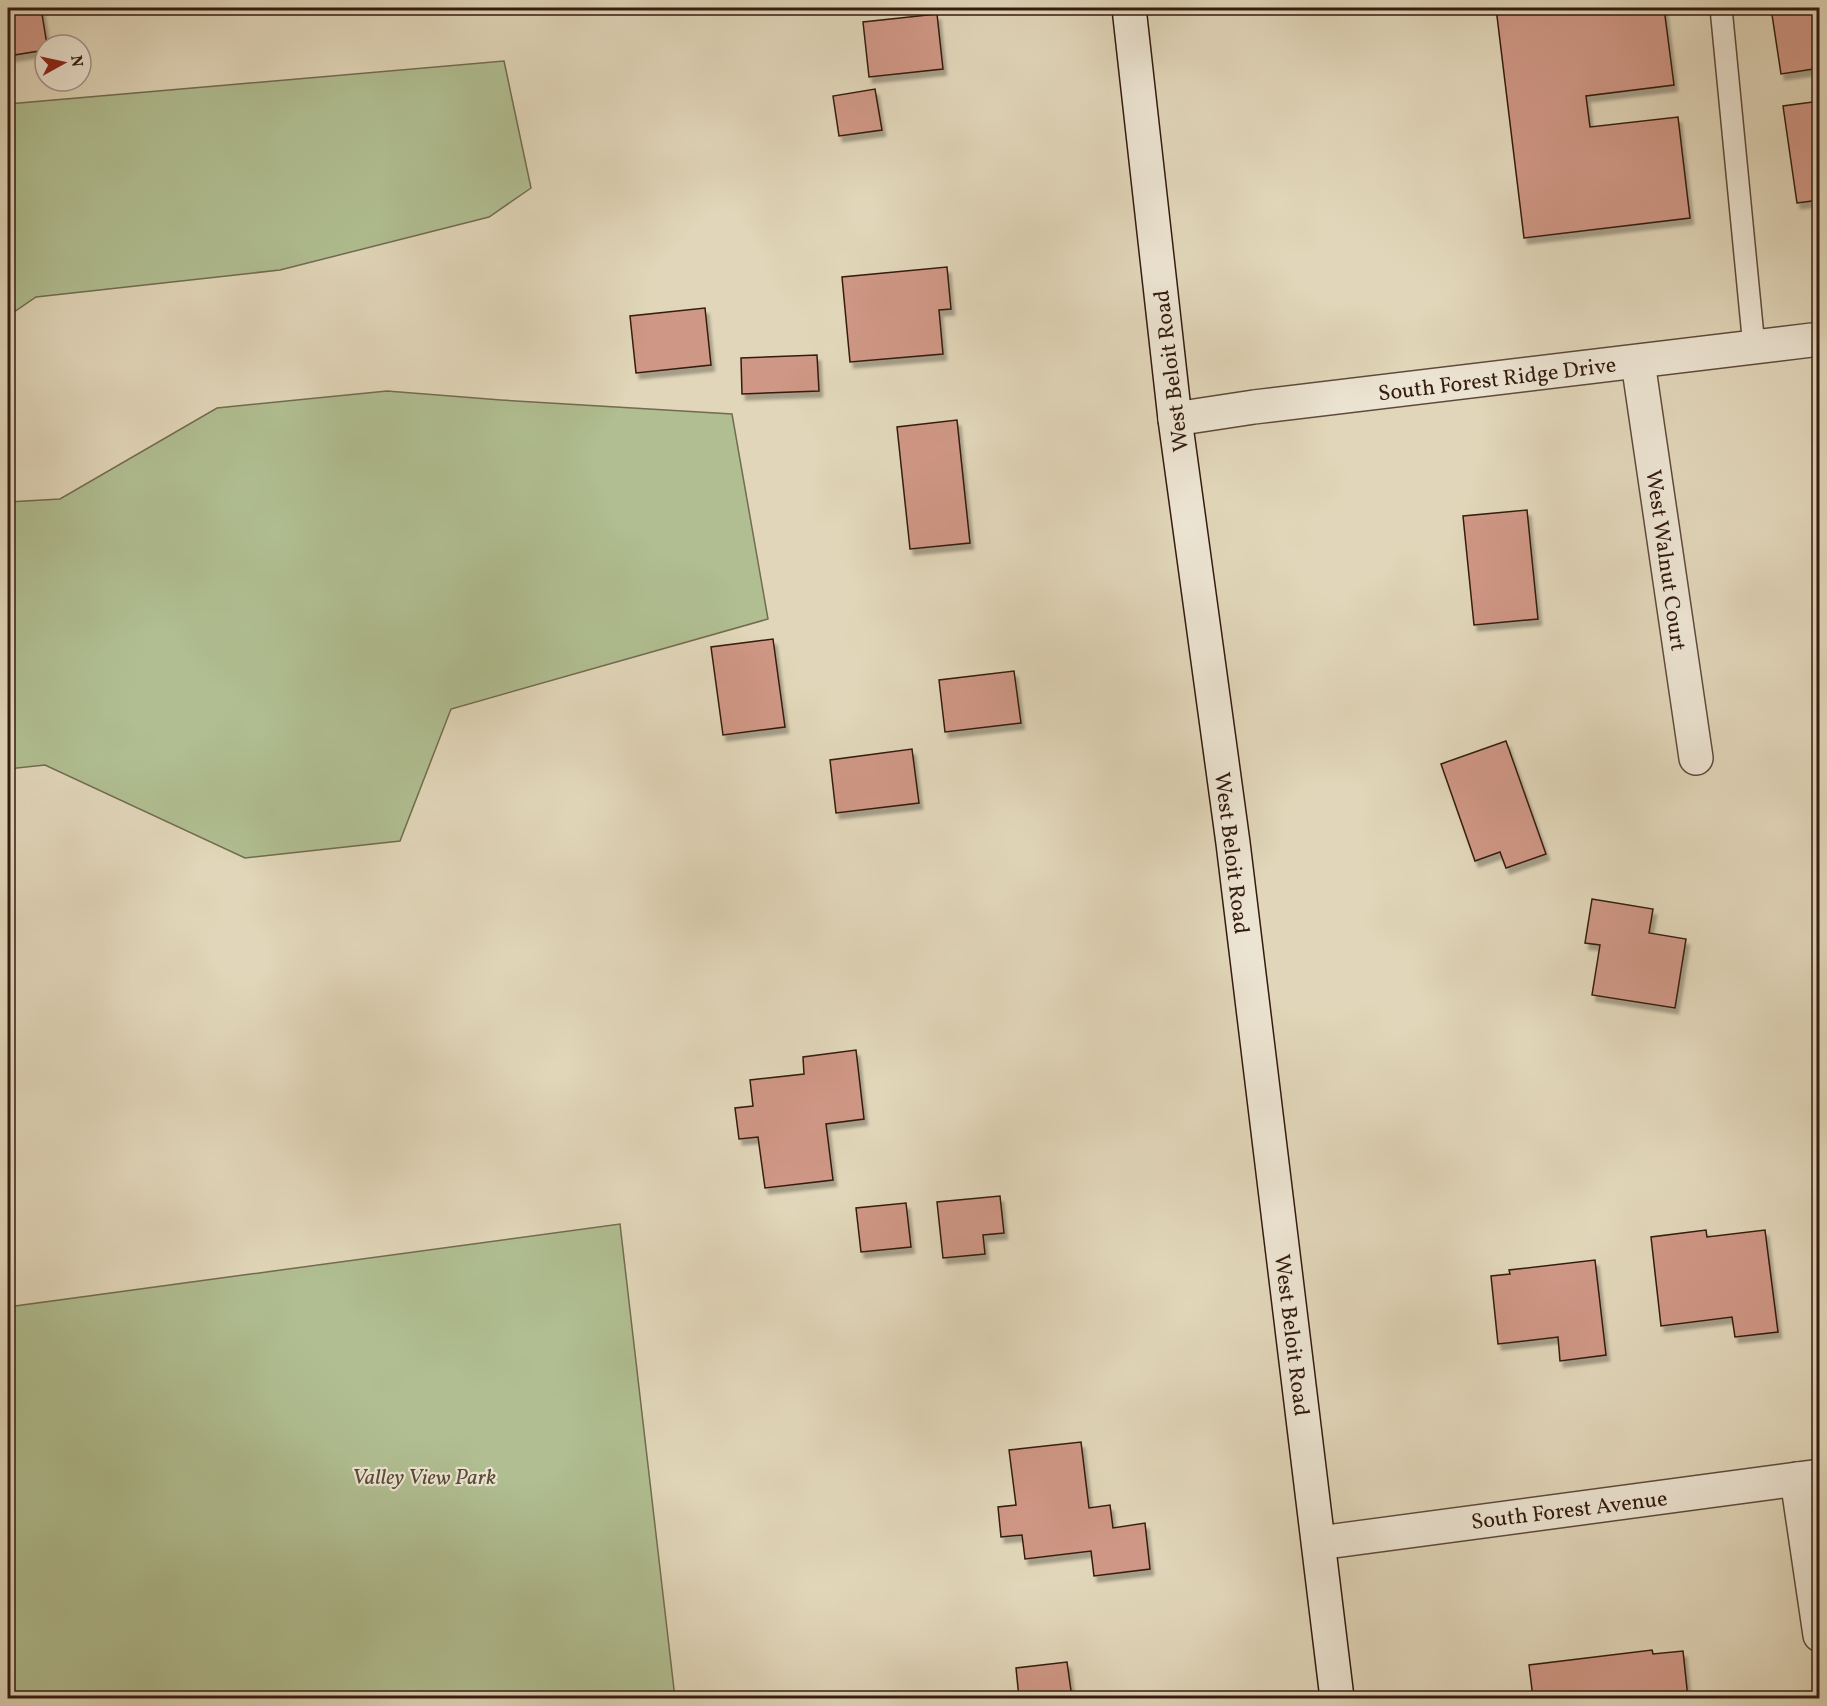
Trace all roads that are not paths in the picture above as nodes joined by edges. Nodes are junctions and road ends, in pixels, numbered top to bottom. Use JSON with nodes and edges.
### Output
{"nodes":[{"id":1,"x":1129,"y":8,"type":"edge"},
{"id":2,"x":1721,"y":8,"type":"edge"},
{"id":3,"x":1820,"y":339,"type":"edge"},
{"id":4,"x":1754,"y":347,"type":"junction"},
{"id":5,"x":1638,"y":362,"type":"junction"},
{"id":6,"x":1175,"y":419,"type":"junction"},
{"id":7,"x":1696,"y":758,"type":"dead end"},
{"id":8,"x":1808,"y":1478,"type":"edge"},
{"id":9,"x":1319,"y":1543,"type":"junction"},
{"id":10,"x":1820,"y":1635,"type":"edge"},
{"id":11,"x":1337,"y":1698,"type":"edge"}],
"edges":[{"from":1,"to":6,"type":"street","name":"West Beloit Road"},
{"from":2,"to":4,"type":"lane"},
{"from":3,"to":4,"type":"street","name":"South Forest Ridge Drive"},
{"from":4,"to":5,"type":"street","name":"South Forest Ridge Drive"},
{"from":5,"to":6,"type":"street","name":"South Forest Ridge Drive"},
{"from":5,"to":7,"type":"street","name":"West Walnut Court"},
{"from":6,"to":9,"type":"street","name":"West Beloit Road"},
{"from":8,"to":9,"type":"street","name":"South Forest Avenue"},
{"from":8,"to":10,"type":"street"},
{"from":9,"to":11,"type":"street","name":"West Beloit Road"}]}
